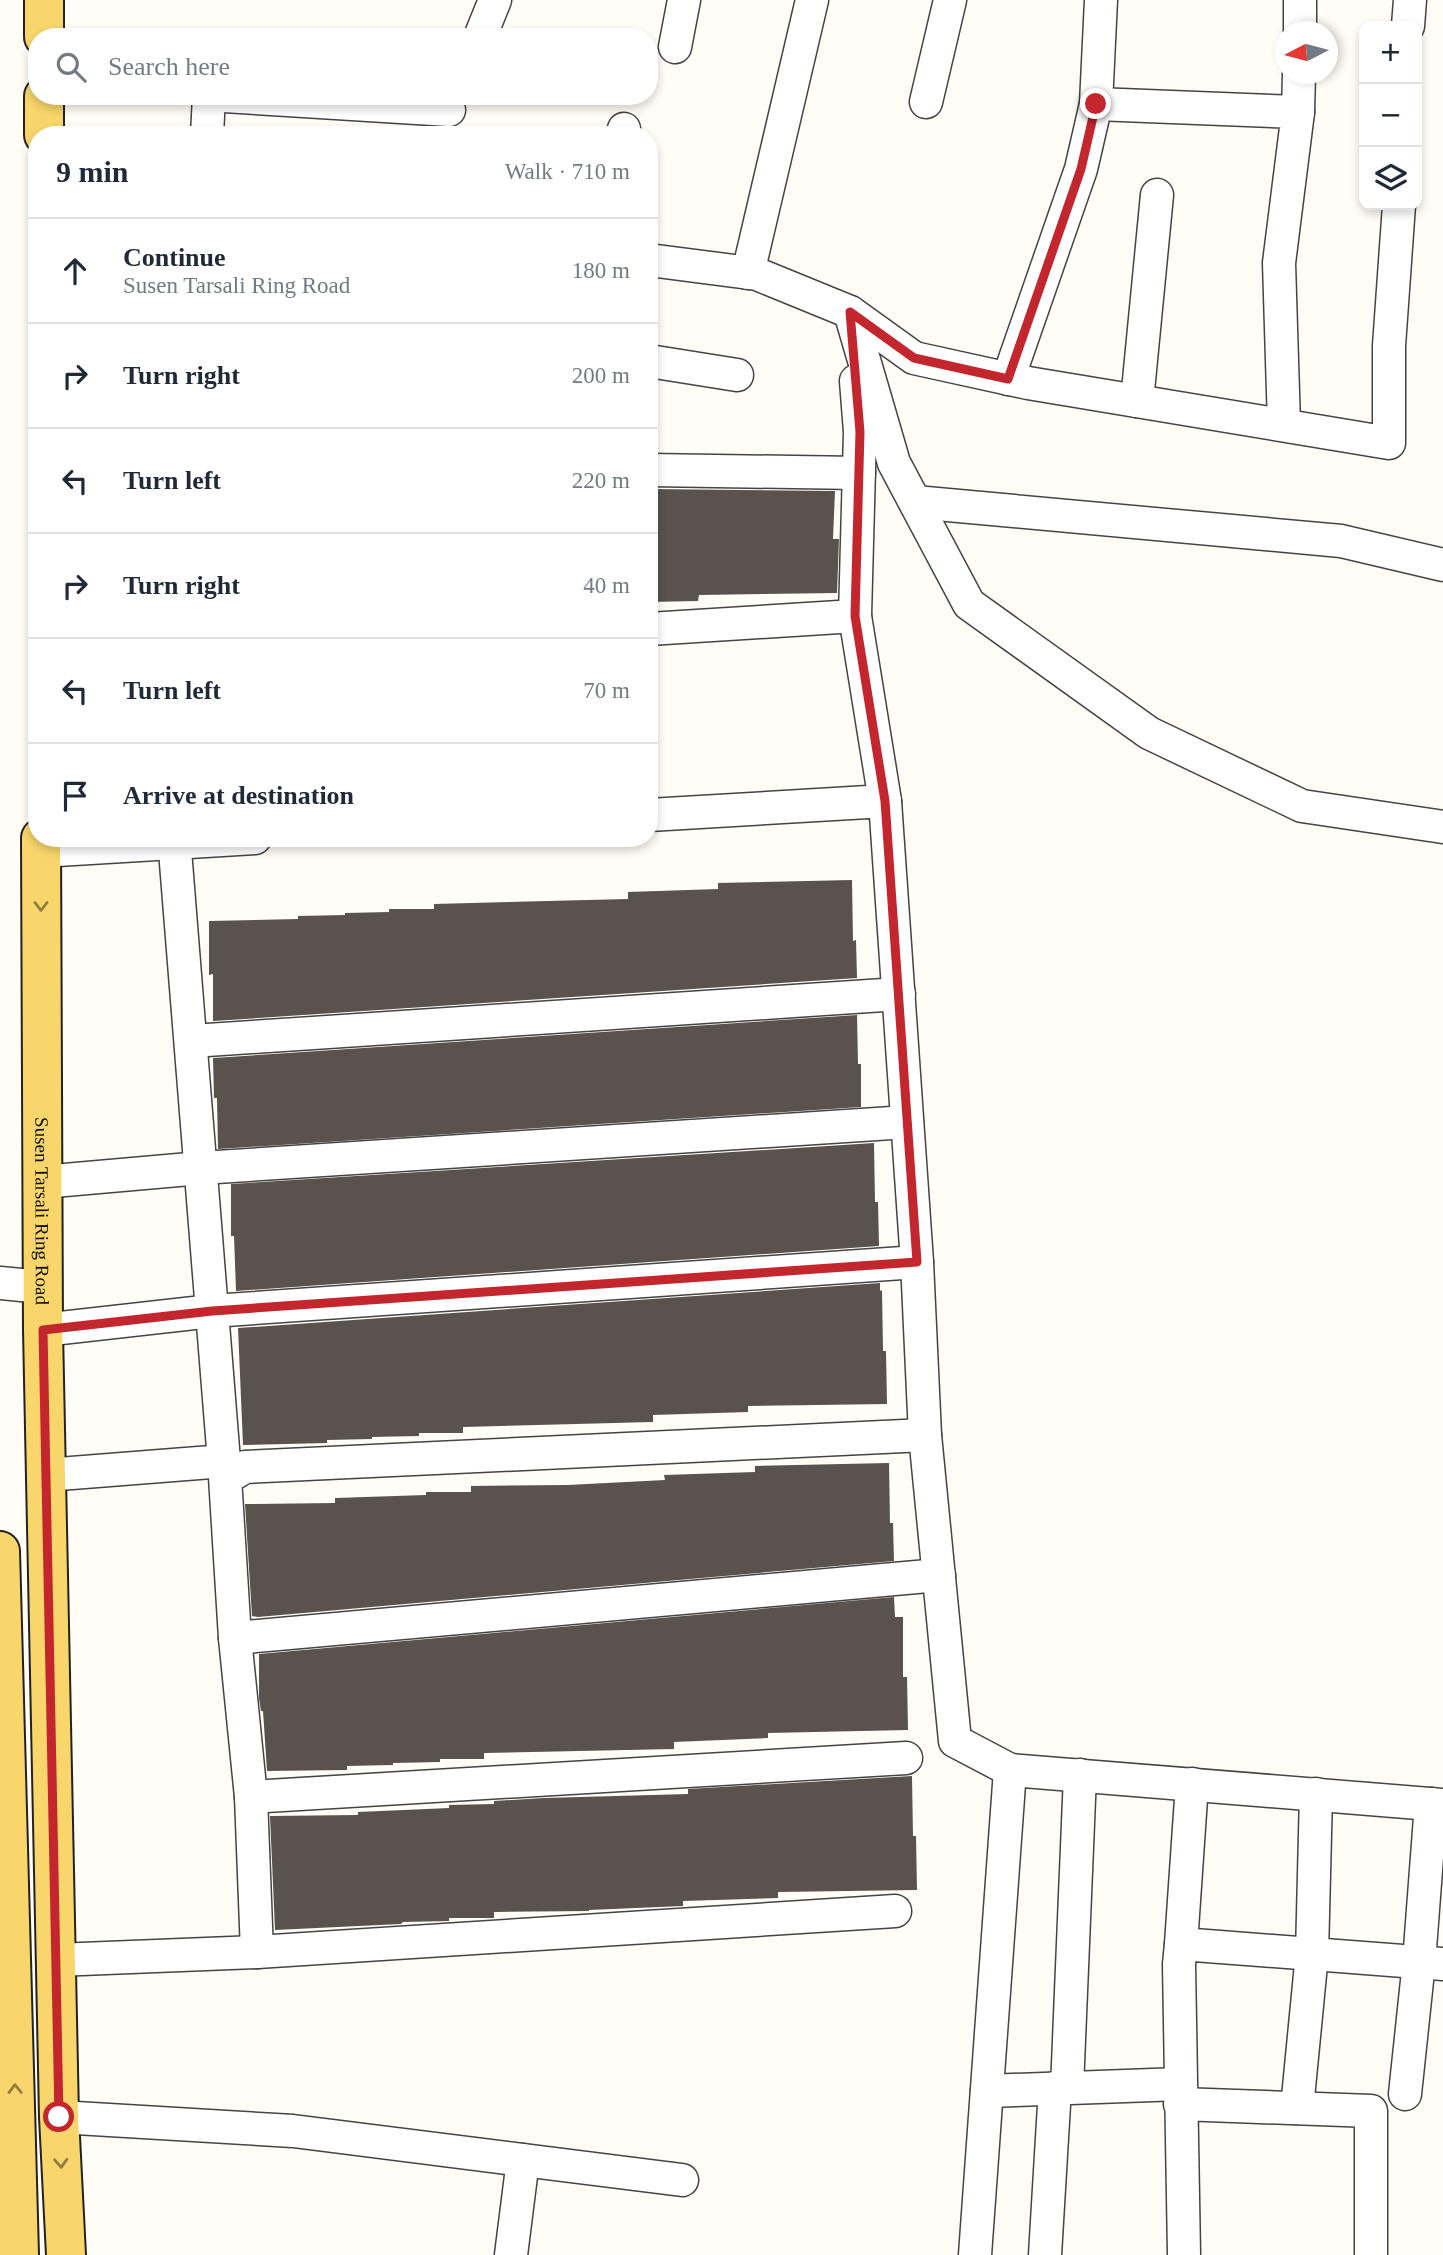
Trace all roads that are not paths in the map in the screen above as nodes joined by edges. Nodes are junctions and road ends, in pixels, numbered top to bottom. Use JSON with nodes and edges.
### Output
{"nodes":[{"id":1,"x":44,"y":0,"type":"edge"},
{"id":2,"x":495,"y":0,"type":"edge"},
{"id":3,"x":684,"y":0,"type":"edge"},
{"id":4,"x":812,"y":0,"type":"edge"},
{"id":5,"x":950,"y":0,"type":"edge"},
{"id":6,"x":1101,"y":0,"type":"edge"},
{"id":7,"x":1300,"y":0,"type":"edge"},
{"id":8,"x":1410,"y":0,"type":"edge"},
{"id":9,"x":1300,"y":21,"type":"edge"},
{"id":10,"x":1408,"y":21,"type":"edge"},
{"id":11,"x":44,"y":28,"type":"edge"},
{"id":12,"x":484,"y":28,"type":"edge"},
{"id":13,"x":675,"y":47,"type":"dead end"},
{"id":14,"x":1299,"y":84,"type":"edge"},
{"id":15,"x":926,"y":102,"type":"dead end"},
{"id":16,"x":1096,"y":104,"type":"junction"},
{"id":17,"x":44,"y":105,"type":"edge"},
{"id":18,"x":209,"y":105,"type":"edge"},
{"id":19,"x":336,"y":105,"type":"edge"},
{"id":20,"x":1298,"y":112,"type":"junction"},
{"id":21,"x":448,"y":114,"type":"edge"},
{"id":22,"x":44,"y":126,"type":"edge"},
{"id":23,"x":207,"y":126,"type":"edge"},
{"id":24,"x":1157,"y":195,"type":"dead end"},
{"id":25,"x":1399,"y":210,"type":"edge"},
{"id":26,"x":658,"y":261,"type":"edge"},
{"id":27,"x":748,"y":273,"type":"junction"},
{"id":28,"x":850,"y":312,"type":"junction"},
{"id":29,"x":658,"y":362,"type":"edge"},
{"id":30,"x":737,"y":375,"type":"dead end"},
{"id":31,"x":1008,"y":379,"type":"junction"},
{"id":32,"x":1137,"y":401,"type":"junction"},
{"id":33,"x":1284,"y":425,"type":"junction"},
{"id":34,"x":658,"y":470,"type":"edge"},
{"id":35,"x":859,"y":473,"type":"junction"},
{"id":36,"x":915,"y":502,"type":"junction"},
{"id":37,"x":1443,"y":565,"type":"edge"},
{"id":38,"x":855,"y":616,"type":"junction"},
{"id":39,"x":658,"y":628,"type":"edge"},
{"id":40,"x":885,"y":801,"type":"junction"},
{"id":41,"x":658,"y":814,"type":"edge"},
{"id":42,"x":1443,"y":827,"type":"edge"},
{"id":43,"x":41,"y":847,"type":"edge"},
{"id":44,"x":175,"y":847,"type":"edge"},
{"id":45,"x":899,"y":994,"type":"junction"},
{"id":46,"x":192,"y":1041,"type":"junction"},
{"id":47,"x":907,"y":1122,"type":"junction"},
{"id":48,"x":201,"y":1168,"type":"junction"},
{"id":49,"x":42,"y":1182,"type":"junction"},
{"id":50,"x":917,"y":1262,"type":"junction"},
{"id":51,"x":0,"y":1283,"type":"edge"},
{"id":52,"x":42,"y":1287,"type":"junction"},
{"id":53,"x":212,"y":1311,"type":"junction"},
{"id":54,"x":43,"y":1330,"type":"junction"},
{"id":55,"x":925,"y":1435,"type":"junction"},
{"id":56,"x":224,"y":1461,"type":"junction"},
{"id":57,"x":46,"y":1475,"type":"junction"},
{"id":58,"x":0,"y":1551,"type":"edge"},
{"id":59,"x":939,"y":1575,"type":"junction"},
{"id":60,"x":235,"y":1638,"type":"junction"},
{"id":61,"x":906,"y":1758,"type":"dead end"},
{"id":62,"x":1010,"y":1770,"type":"junction"},
{"id":63,"x":1080,"y":1775,"type":"junction"},
{"id":64,"x":1192,"y":1784,"type":"junction"},
{"id":65,"x":1316,"y":1794,"type":"junction"},
{"id":66,"x":251,"y":1797,"type":"junction"},
{"id":67,"x":1437,"y":1804,"type":"edge"},
{"id":68,"x":895,"y":1911,"type":"dead end"},
{"id":69,"x":1181,"y":1944,"type":"junction"},
{"id":70,"x":257,"y":1952,"type":"junction"},
{"id":71,"x":1312,"y":1954,"type":"junction"},
{"id":72,"x":56,"y":1960,"type":"junction"},
{"id":73,"x":1431,"y":1963,"type":"edge"},
{"id":74,"x":7,"y":2014,"type":"edge"},
{"id":75,"x":1061,"y":2088,"type":"junction"},
{"id":76,"x":987,"y":2091,"type":"junction"},
{"id":77,"x":1180,"y":2094,"type":"junction"},
{"id":78,"x":1405,"y":2094,"type":"dead end"},
{"id":79,"x":1297,"y":2108,"type":"junction"},
{"id":80,"x":59,"y":2117,"type":"junction"},
{"id":81,"x":523,"y":2160,"type":"junction"},
{"id":82,"x":682,"y":2180,"type":"dead end"},
{"id":83,"x":19,"y":2255,"type":"edge"},
{"id":84,"x":66,"y":2255,"type":"edge"},
{"id":85,"x":511,"y":2255,"type":"edge"},
{"id":86,"x":975,"y":2255,"type":"edge"},
{"id":87,"x":1045,"y":2255,"type":"edge"},
{"id":88,"x":1184,"y":2255,"type":"edge"},
{"id":89,"x":1371,"y":2255,"type":"edge"}],
"edges":[{"from":1,"to":11,"type":"main road"},
{"from":2,"to":12,"type":"street"},
{"from":3,"to":13,"type":"street"},
{"from":4,"to":27,"type":"street"},
{"from":5,"to":15,"type":"street"},
{"from":6,"to":16,"type":"street"},
{"from":7,"to":9,"type":"street"},
{"from":8,"to":10,"type":"street"},
{"from":14,"to":20,"type":"street"},
{"from":16,"to":20,"type":"street"},
{"from":16,"to":31,"type":"street"},
{"from":17,"to":22,"type":"main road"},
{"from":18,"to":23,"type":"street"},
{"from":19,"to":21,"type":"street"},
{"from":20,"to":33,"type":"street"},
{"from":24,"to":32,"type":"street"},
{"from":25,"to":33,"type":"street"},
{"from":26,"to":27,"type":"street"},
{"from":27,"to":28,"type":"street"},
{"from":28,"to":31,"type":"street"},
{"from":28,"to":35,"type":"street"},
{"from":28,"to":36,"type":"street"},
{"from":29,"to":30,"type":"street"},
{"from":31,"to":32,"type":"street"},
{"from":32,"to":33,"type":"street"},
{"from":34,"to":35,"type":"street"},
{"from":35,"to":38,"type":"street"},
{"from":36,"to":37,"type":"street"},
{"from":36,"to":42,"type":"street"},
{"from":38,"to":39,"type":"street"},
{"from":38,"to":40,"type":"street"},
{"from":40,"to":41,"type":"street"},
{"from":40,"to":45,"type":"street"},
{"from":43,"to":49,"type":"main road","name":"Susen Tarsali Ring Road","one_way":true},
{"from":44,"to":46,"type":"street"},
{"from":45,"to":46,"type":"street"},
{"from":45,"to":47,"type":"street"},
{"from":46,"to":48,"type":"street"},
{"from":47,"to":48,"type":"street"},
{"from":47,"to":50,"type":"street"},
{"from":48,"to":49,"type":"street"},
{"from":48,"to":53,"type":"street"},
{"from":49,"to":52,"type":"main road","name":"Susen Tarsali Ring Road"},
{"from":50,"to":53,"type":"street"},
{"from":50,"to":55,"type":"street"},
{"from":51,"to":52,"type":"street"},
{"from":52,"to":54,"type":"main road","name":"Susen Tarsali Ring Road"},
{"from":53,"to":54,"type":"street"},
{"from":53,"to":56,"type":"street"},
{"from":54,"to":57,"type":"main road","name":"Susen Tarsali Ring Road"},
{"from":55,"to":56,"type":"street"},
{"from":55,"to":59,"type":"street"},
{"from":56,"to":57,"type":"street"},
{"from":56,"to":60,"type":"street"},
{"from":57,"to":72,"type":"main road","name":"Susen Tarsali Ring Road"},
{"from":58,"to":74,"type":"main road"},
{"from":59,"to":60,"type":"street"},
{"from":59,"to":62,"type":"street"},
{"from":60,"to":66,"type":"street"},
{"from":61,"to":66,"type":"street"},
{"from":62,"to":63,"type":"street"},
{"from":62,"to":76,"type":"street"},
{"from":63,"to":64,"type":"street"},
{"from":63,"to":75,"type":"street"},
{"from":64,"to":65,"type":"street"},
{"from":64,"to":69,"type":"street"},
{"from":65,"to":67,"type":"street"},
{"from":65,"to":71,"type":"street"},
{"from":66,"to":70,"type":"street"},
{"from":67,"to":73,"type":"street"},
{"from":68,"to":70,"type":"street"},
{"from":69,"to":71,"type":"street"},
{"from":69,"to":77,"type":"street"},
{"from":70,"to":72,"type":"street"},
{"from":71,"to":73,"type":"street"},
{"from":71,"to":79,"type":"street"},
{"from":72,"to":80,"type":"main road","name":"Susen Tarsali Ring Road"},
{"from":73,"to":78,"type":"street"},
{"from":83,"to":74,"type":"main road","one_way":true},
{"from":75,"to":76,"type":"street"},
{"from":75,"to":77,"type":"street"},
{"from":75,"to":87,"type":"street"},
{"from":76,"to":86,"type":"street"},
{"from":77,"to":79,"type":"street"},
{"from":77,"to":88,"type":"street"},
{"from":79,"to":89,"type":"street"},
{"from":80,"to":81,"type":"street"},
{"from":80,"to":84,"type":"main road","name":"Susen Tarsali Ring Road","one_way":true},
{"from":81,"to":82,"type":"street"},
{"from":81,"to":85,"type":"street"}]}
